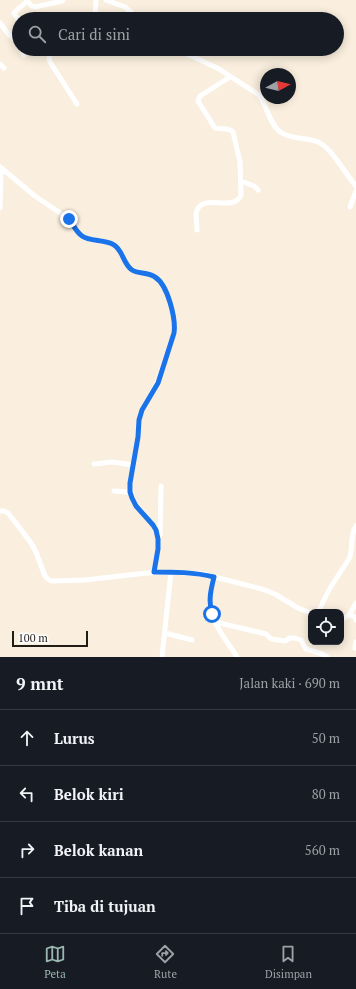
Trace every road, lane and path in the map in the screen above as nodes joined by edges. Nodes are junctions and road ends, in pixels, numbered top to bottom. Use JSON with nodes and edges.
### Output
{"nodes":[{"id":1,"x":63,"y":0,"type":"edge"},
{"id":2,"x":96,"y":0,"type":"edge"},
{"id":3,"x":106,"y":0,"type":"edge"},
{"id":4,"x":15,"y":12,"type":"edge"},
{"id":5,"x":95,"y":12,"type":"edge"},
{"id":6,"x":131,"y":12,"type":"edge"},
{"id":7,"x":0,"y":23,"type":"edge"},
{"id":8,"x":12,"y":37,"type":"edge"},
{"id":9,"x":50,"y":56,"type":"edge"},
{"id":10,"x":191,"y":56,"type":"edge"},
{"id":11,"x":230,"y":77,"type":"junction"},
{"id":12,"x":77,"y":104,"type":"dead end"},
{"id":13,"x":0,"y":168,"type":"edge"},
{"id":14,"x":241,"y":181,"type":"junction"},
{"id":15,"x":356,"y":186,"type":"edge"},
{"id":16,"x":258,"y":190,"type":"dead end"},
{"id":17,"x":356,"y":191,"type":"edge"},
{"id":18,"x":350,"y":207,"type":"dead end"},
{"id":19,"x":0,"y":208,"type":"edge"},
{"id":20,"x":197,"y":230,"type":"dead end"},
{"id":21,"x":94,"y":464,"type":"dead end"},
{"id":22,"x":133,"y":465,"type":"junction"},
{"id":23,"x":162,"y":486,"type":"dead end"},
{"id":24,"x":114,"y":491,"type":"dead end"},
{"id":25,"x":130,"y":492,"type":"junction"},
{"id":26,"x":0,"y":511,"type":"edge"},
{"id":27,"x":356,"y":526,"type":"edge"},
{"id":28,"x":158,"y":549,"type":"junction"},
{"id":29,"x":154,"y":572,"type":"junction"},
{"id":30,"x":171,"y":572,"type":"junction"},
{"id":31,"x":214,"y":577,"type":"junction"},
{"id":32,"x":356,"y":603,"type":"edge"},
{"id":33,"x":320,"y":609,"type":"edge"},
{"id":34,"x":308,"y":612,"type":"edge"},
{"id":35,"x":349,"y":615,"type":"junction"},
{"id":36,"x":344,"y":618,"type":"edge"},
{"id":37,"x":356,"y":620,"type":"edge"},
{"id":38,"x":215,"y":622,"type":"junction"},
{"id":39,"x":165,"y":633,"type":"junction"},
{"id":40,"x":192,"y":640,"type":"dead end"},
{"id":41,"x":356,"y":642,"type":"edge"},
{"id":42,"x":355,"y":648,"type":"edge"},
{"id":43,"x":162,"y":657,"type":"edge"},
{"id":44,"x":237,"y":657,"type":"edge"},
{"id":45,"x":327,"y":657,"type":"edge"}],
"edges":[{"from":1,"to":4,"type":"street"},
{"from":2,"to":5,"type":"street"},
{"from":3,"to":6,"type":"street"},
{"from":7,"to":8,"type":"street"},
{"from":9,"to":12,"type":"street"},
{"from":10,"to":11,"type":"street"},
{"from":11,"to":14,"type":"street"},
{"from":11,"to":15,"type":"street"},
{"from":13,"to":19,"type":"street"},
{"from":13,"to":22,"type":"street"},
{"from":14,"to":16,"type":"street"},
{"from":14,"to":20,"type":"street"},
{"from":17,"to":18,"type":"street"},
{"from":21,"to":22,"type":"street"},
{"from":22,"to":25,"type":"street"},
{"from":23,"to":28,"type":"street"},
{"from":24,"to":25,"type":"street"},
{"from":25,"to":28,"type":"street"},
{"from":26,"to":29,"type":"street"},
{"from":27,"to":33,"type":"street"},
{"from":28,"to":29,"type":"street"},
{"from":29,"to":30,"type":"street"},
{"from":30,"to":31,"type":"street"},
{"from":30,"to":39,"type":"street"},
{"from":31,"to":34,"type":"street"},
{"from":31,"to":38,"type":"street"},
{"from":32,"to":35,"type":"street"},
{"from":35,"to":36,"type":"street"},
{"from":35,"to":37,"type":"street"},
{"from":38,"to":44,"type":"street"},
{"from":38,"to":45,"type":"street"},
{"from":39,"to":40,"type":"street"},
{"from":39,"to":43,"type":"street"},
{"from":41,"to":42,"type":"street"}]}
